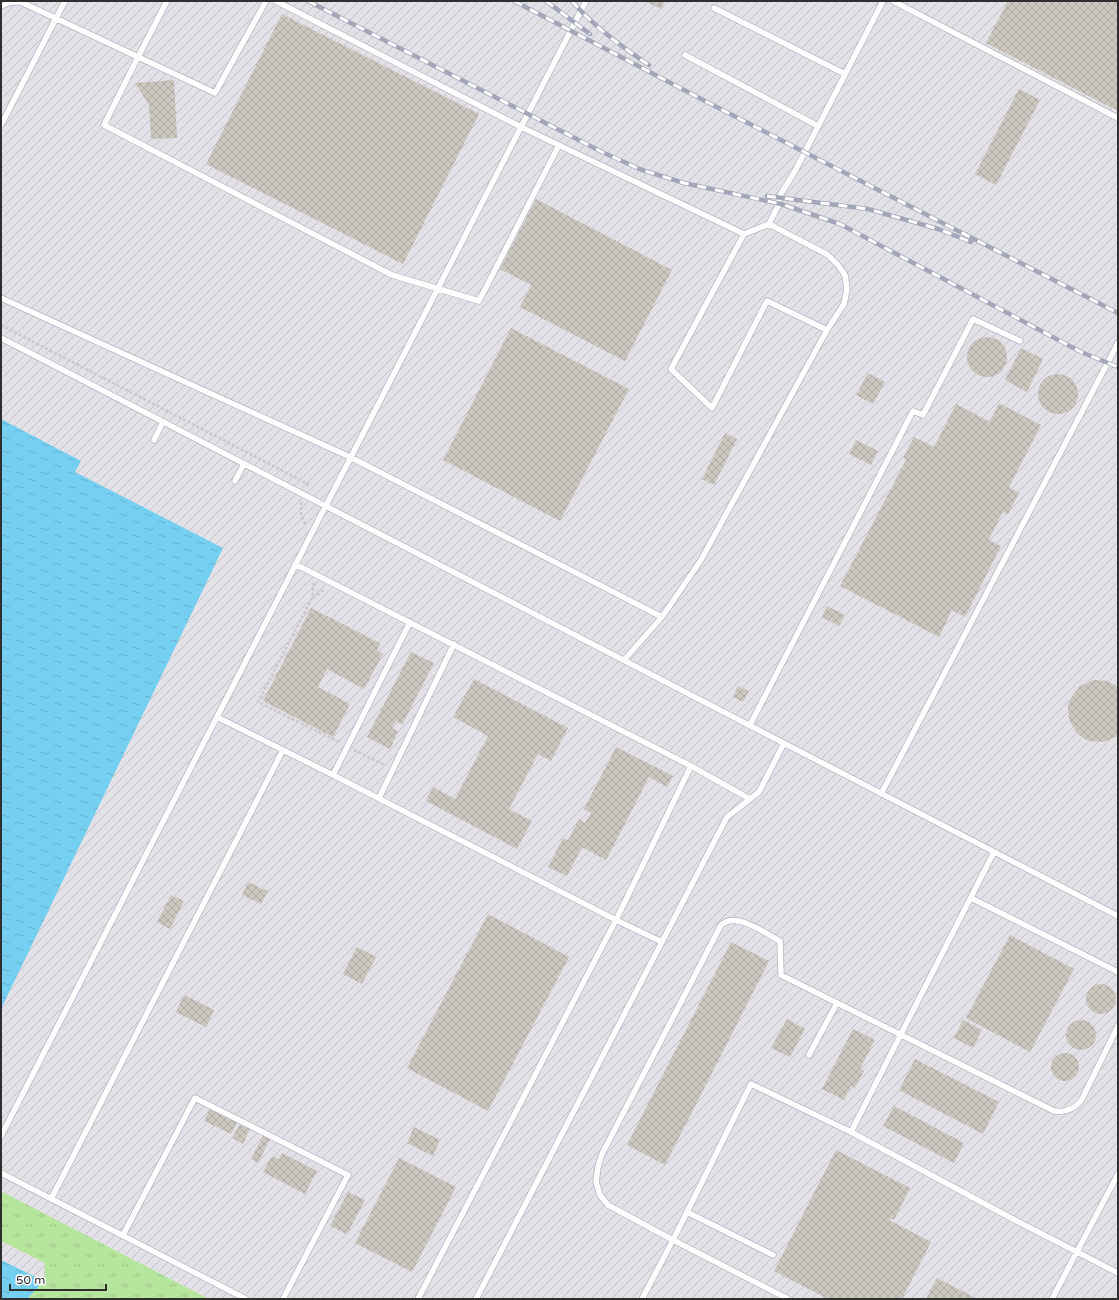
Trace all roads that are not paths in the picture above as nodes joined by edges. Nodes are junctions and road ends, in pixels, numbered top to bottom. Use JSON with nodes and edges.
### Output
{"nodes":[{"id":1,"x":65,"y":1,"type":"edge"},
{"id":2,"x":167,"y":1,"type":"edge"},
{"id":3,"x":266,"y":1,"type":"edge"},
{"id":4,"x":276,"y":1,"type":"edge"},
{"id":5,"x":586,"y":1,"type":"edge"},
{"id":6,"x":883,"y":1,"type":"edge"},
{"id":7,"x":893,"y":1,"type":"edge"},
{"id":8,"x":1,"y":6,"type":"edge"},
{"id":9,"x":714,"y":8,"type":"dead end"},
{"id":10,"x":56,"y":18,"type":"junction"},
{"id":11,"x":685,"y":55,"type":"dead end"},
{"id":12,"x":138,"y":57,"type":"junction"},
{"id":13,"x":845,"y":74,"type":"junction"},
{"id":14,"x":1118,"y":118,"type":"edge"},
{"id":15,"x":1,"y":125,"type":"edge"},
{"id":16,"x":818,"y":126,"type":"junction"},
{"id":17,"x":521,"y":127,"type":"junction"},
{"id":18,"x":559,"y":145,"type":"junction"},
{"id":19,"x":769,"y":224,"type":"junction"},
{"id":20,"x":744,"y":234,"type":"junction"},
{"id":21,"x":438,"y":288,"type":"junction"},
{"id":22,"x":1,"y":298,"type":"edge"},
{"id":23,"x":827,"y":330,"type":"junction"},
{"id":24,"x":1,"y":338,"type":"edge"},
{"id":25,"x":1020,"y":341,"type":"dead end"},
{"id":26,"x":1118,"y":343,"type":"edge"},
{"id":27,"x":163,"y":422,"type":"junction"},
{"id":28,"x":154,"y":440,"type":"dead end"},
{"id":29,"x":350,"y":457,"type":"junction"},
{"id":30,"x":244,"y":464,"type":"junction"},
{"id":31,"x":235,"y":480,"type":"dead end"},
{"id":32,"x":325,"y":506,"type":"junction"},
{"id":33,"x":295,"y":564,"type":"junction"},
{"id":34,"x":662,"y":617,"type":"junction"},
{"id":35,"x":410,"y":622,"type":"junction"},
{"id":36,"x":454,"y":644,"type":"junction"},
{"id":37,"x":624,"y":660,"type":"junction"},
{"id":38,"x":217,"y":716,"type":"junction"},
{"id":39,"x":750,"y":725,"type":"junction"},
{"id":40,"x":784,"y":743,"type":"junction"},
{"id":41,"x":283,"y":750,"type":"junction"},
{"id":42,"x":691,"y":766,"type":"junction"},
{"id":43,"x":333,"y":775,"type":"junction"},
{"id":44,"x":881,"y":794,"type":"junction"},
{"id":45,"x":379,"y":798,"type":"junction"},
{"id":46,"x":750,"y":799,"type":"junction"},
{"id":47,"x":994,"y":852,"type":"junction"},
{"id":48,"x":971,"y":898,"type":"junction"},
{"id":49,"x":1118,"y":916,"type":"edge"},
{"id":50,"x":616,"y":920,"type":"junction"},
{"id":51,"x":662,"y":942,"type":"junction"},
{"id":52,"x":1118,"y":972,"type":"edge"},
{"id":53,"x":837,"y":1003,"type":"junction"},
{"id":54,"x":1118,"y":1026,"type":"edge"},
{"id":55,"x":901,"y":1034,"type":"junction"},
{"id":56,"x":809,"y":1055,"type":"dead end"},
{"id":57,"x":851,"y":1132,"type":"junction"},
{"id":58,"x":1,"y":1136,"type":"edge"},
{"id":59,"x":1,"y":1173,"type":"edge"},
{"id":60,"x":1118,"y":1174,"type":"edge"},
{"id":61,"x":51,"y":1198,"type":"junction"},
{"id":62,"x":687,"y":1212,"type":"junction"},
{"id":63,"x":123,"y":1235,"type":"junction"},
{"id":64,"x":673,"y":1240,"type":"junction"},
{"id":65,"x":1078,"y":1252,"type":"junction"},
{"id":66,"x":773,"y":1255,"type":"dead end"},
{"id":67,"x":1118,"y":1273,"type":"edge"},
{"id":68,"x":246,"y":1299,"type":"edge"},
{"id":69,"x":283,"y":1299,"type":"edge"},
{"id":70,"x":418,"y":1299,"type":"edge"},
{"id":71,"x":476,"y":1299,"type":"edge"},
{"id":72,"x":642,"y":1299,"type":"edge"},
{"id":73,"x":788,"y":1299,"type":"edge"},
{"id":74,"x":1052,"y":1299,"type":"edge"}],
"edges":[{"from":1,"to":10,"type":"lane"},
{"from":2,"to":12,"type":"lane"},
{"from":3,"to":12,"type":"lane"},
{"from":4,"to":17,"type":"lane"},
{"from":5,"to":17,"type":"lane"},
{"from":6,"to":13,"type":"lane"},
{"from":7,"to":14,"type":"lane"},
{"from":8,"to":10,"type":"lane"},
{"from":9,"to":13,"type":"lane"},
{"from":10,"to":12,"type":"lane"},
{"from":10,"to":15,"type":"lane"},
{"from":11,"to":16,"type":"lane"},
{"from":12,"to":21,"type":"lane"},
{"from":13,"to":16,"type":"lane"},
{"from":16,"to":19,"type":"lane"},
{"from":17,"to":18,"type":"lane"},
{"from":17,"to":21,"type":"lane"},
{"from":18,"to":20,"type":"lane"},
{"from":18,"to":21,"type":"lane"},
{"from":19,"to":20,"type":"lane"},
{"from":19,"to":23,"type":"lane"},
{"from":20,"to":23,"type":"lane"},
{"from":21,"to":29,"type":"lane"},
{"from":22,"to":29,"type":"lane"},
{"from":23,"to":34,"type":"lane"},
{"from":24,"to":27,"type":"lane"},
{"from":25,"to":39,"type":"lane"},
{"from":26,"to":44,"type":"lane"},
{"from":27,"to":28,"type":"lane"},
{"from":27,"to":30,"type":"lane"},
{"from":29,"to":32,"type":"lane"},
{"from":29,"to":34,"type":"lane"},
{"from":30,"to":31,"type":"lane"},
{"from":30,"to":32,"type":"lane"},
{"from":32,"to":33,"type":"lane"},
{"from":32,"to":37,"type":"lane"},
{"from":33,"to":35,"type":"lane"},
{"from":33,"to":38,"type":"lane"},
{"from":34,"to":37,"type":"lane"},
{"from":35,"to":36,"type":"lane"},
{"from":35,"to":43,"type":"lane"},
{"from":36,"to":42,"type":"lane"},
{"from":36,"to":45,"type":"lane"},
{"from":37,"to":39,"type":"lane"},
{"from":38,"to":41,"type":"lane"},
{"from":38,"to":58,"type":"lane"},
{"from":39,"to":40,"type":"lane"},
{"from":40,"to":44,"type":"lane"},
{"from":40,"to":46,"type":"lane"},
{"from":41,"to":43,"type":"lane"},
{"from":41,"to":61,"type":"lane"},
{"from":42,"to":46,"type":"lane"},
{"from":42,"to":50,"type":"lane"},
{"from":43,"to":45,"type":"lane"},
{"from":44,"to":47,"type":"lane"},
{"from":45,"to":50,"type":"lane"},
{"from":46,"to":51,"type":"lane"},
{"from":47,"to":48,"type":"lane"},
{"from":47,"to":49,"type":"lane"},
{"from":48,"to":52,"type":"lane"},
{"from":48,"to":55,"type":"lane"},
{"from":50,"to":51,"type":"lane"},
{"from":50,"to":70,"type":"lane"},
{"from":51,"to":71,"type":"lane"},
{"from":53,"to":55,"type":"lane"},
{"from":53,"to":56,"type":"lane"},
{"from":53,"to":64,"type":"lane"},
{"from":54,"to":55,"type":"lane"},
{"from":55,"to":57,"type":"lane"},
{"from":57,"to":62,"type":"lane"},
{"from":57,"to":65,"type":"lane"},
{"from":59,"to":61,"type":"lane"},
{"from":60,"to":65,"type":"lane"},
{"from":61,"to":63,"type":"lane"},
{"from":62,"to":64,"type":"lane"},
{"from":62,"to":66,"type":"lane"},
{"from":63,"to":68,"type":"lane"},
{"from":63,"to":69,"type":"lane"},
{"from":64,"to":72,"type":"lane"},
{"from":64,"to":73,"type":"lane"},
{"from":65,"to":67,"type":"lane"},
{"from":65,"to":74,"type":"lane"}]}
